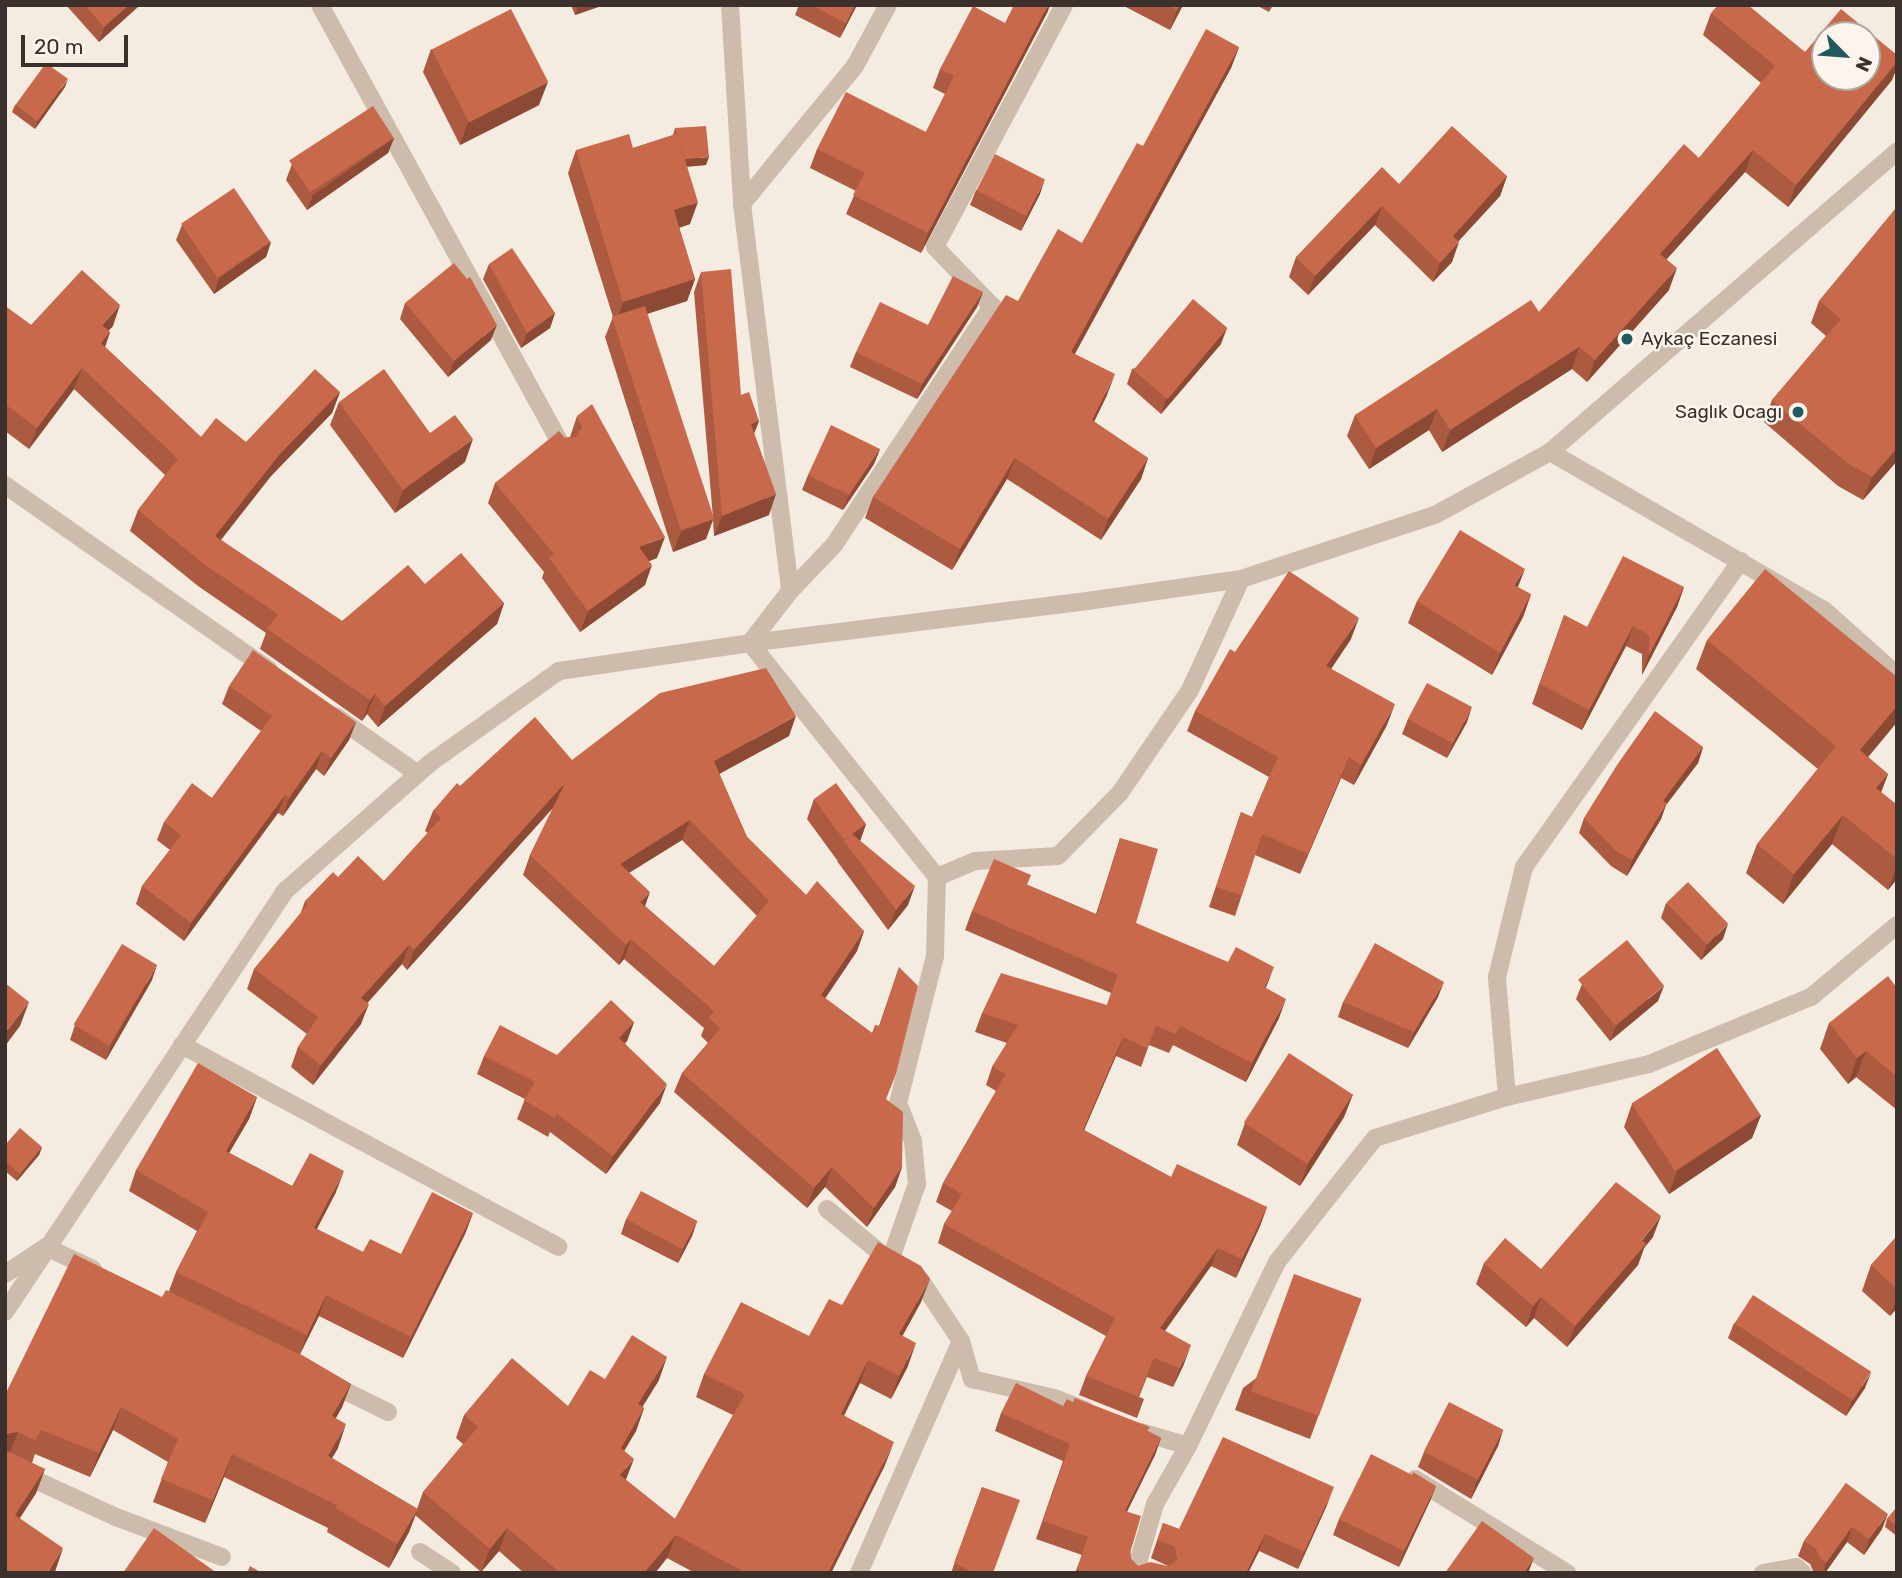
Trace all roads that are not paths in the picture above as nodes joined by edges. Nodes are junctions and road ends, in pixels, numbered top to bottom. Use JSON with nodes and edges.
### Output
{"nodes":[{"id":1,"x":320,"y":5,"type":"edge"},
{"id":2,"x":730,"y":5,"type":"edge"},
{"id":3,"x":888,"y":5,"type":"edge"},
{"id":4,"x":1064,"y":5,"type":"edge"},
{"id":5,"x":1897,"y":151,"type":"edge"},
{"id":6,"x":742,"y":204,"type":"junction"},
{"id":7,"x":563,"y":449,"type":"edge"},
{"id":8,"x":1550,"y":452,"type":"junction"},
{"id":9,"x":5,"y":485,"type":"edge"},
{"id":10,"x":1741,"y":561,"type":"junction"},
{"id":11,"x":1241,"y":579,"type":"junction"},
{"id":12,"x":790,"y":591,"type":"junction"},
{"id":13,"x":750,"y":643,"type":"junction"},
{"id":14,"x":1897,"y":675,"type":"edge"},
{"id":15,"x":280,"y":678,"type":"edge"},
{"id":16,"x":315,"y":702,"type":"edge"},
{"id":17,"x":418,"y":774,"type":"junction"},
{"id":18,"x":937,"y":877,"type":"junction"},
{"id":19,"x":1897,"y":925,"type":"edge"},
{"id":20,"x":182,"y":1045,"type":"junction"},
{"id":21,"x":1507,"y":1097,"type":"junction"},
{"id":22,"x":827,"y":1209,"type":"dead end"},
{"id":23,"x":46,"y":1247,"type":"junction"},
{"id":24,"x":558,"y":1247,"type":"dead end"},
{"id":25,"x":890,"y":1261,"type":"junction"},
{"id":26,"x":5,"y":1273,"type":"edge"},
{"id":27,"x":107,"y":1276,"type":"edge"},
{"id":28,"x":5,"y":1312,"type":"edge"},
{"id":29,"x":961,"y":1341,"type":"junction"},
{"id":30,"x":315,"y":1376,"type":"edge"},
{"id":31,"x":388,"y":1412,"type":"dead end"},
{"id":32,"x":1101,"y":1416,"type":"edge"},
{"id":33,"x":1125,"y":1426,"type":"edge"},
{"id":34,"x":1188,"y":1446,"type":"junction"},
{"id":35,"x":5,"y":1465,"type":"edge"},
{"id":36,"x":1406,"y":1473,"type":"edge"},
{"id":37,"x":420,"y":1552,"type":"dead end"},
{"id":38,"x":222,"y":1557,"type":"dead end"},
{"id":39,"x":1136,"y":1569,"type":"edge"},
{"id":40,"x":452,"y":1573,"type":"edge"},
{"id":41,"x":859,"y":1573,"type":"edge"},
{"id":42,"x":1160,"y":1573,"type":"edge"},
{"id":43,"x":1567,"y":1573,"type":"edge"},
{"id":44,"x":1763,"y":1573,"type":"edge"},
{"id":45,"x":1803,"y":1573,"type":"edge"}],
"edges":[{"from":1,"to":7,"type":"street"},
{"from":2,"to":6,"type":"street"},
{"from":3,"to":6,"type":"street"},
{"from":4,"to":12,"type":"street"},
{"from":5,"to":8,"type":"street"},
{"from":6,"to":12,"type":"street"},
{"from":8,"to":10,"type":"street"},
{"from":8,"to":11,"type":"street"},
{"from":9,"to":15,"type":"street"},
{"from":10,"to":14,"type":"street"},
{"from":10,"to":21,"type":"street"},
{"from":11,"to":13,"type":"street"},
{"from":11,"to":18,"type":"street"},
{"from":12,"to":13,"type":"street"},
{"from":13,"to":17,"type":"street"},
{"from":13,"to":18,"type":"street"},
{"from":16,"to":17,"type":"street"},
{"from":17,"to":20,"type":"street"},
{"from":18,"to":25,"type":"street"},
{"from":19,"to":21,"type":"street"},
{"from":20,"to":23,"type":"street"},
{"from":20,"to":24,"type":"street"},
{"from":21,"to":34,"type":"street"},
{"from":22,"to":25,"type":"street"},
{"from":23,"to":26,"type":"street"},
{"from":23,"to":27,"type":"street"},
{"from":23,"to":28,"type":"street"},
{"from":25,"to":29,"type":"street"},
{"from":29,"to":32,"type":"street"},
{"from":29,"to":41,"type":"street"},
{"from":30,"to":31,"type":"street"},
{"from":33,"to":34,"type":"street"},
{"from":34,"to":39,"type":"street"},
{"from":35,"to":38,"type":"street"},
{"from":36,"to":43,"type":"street"},
{"from":37,"to":40,"type":"street"},
{"from":39,"to":42,"type":"street"},
{"from":44,"to":45,"type":"street"}]}
